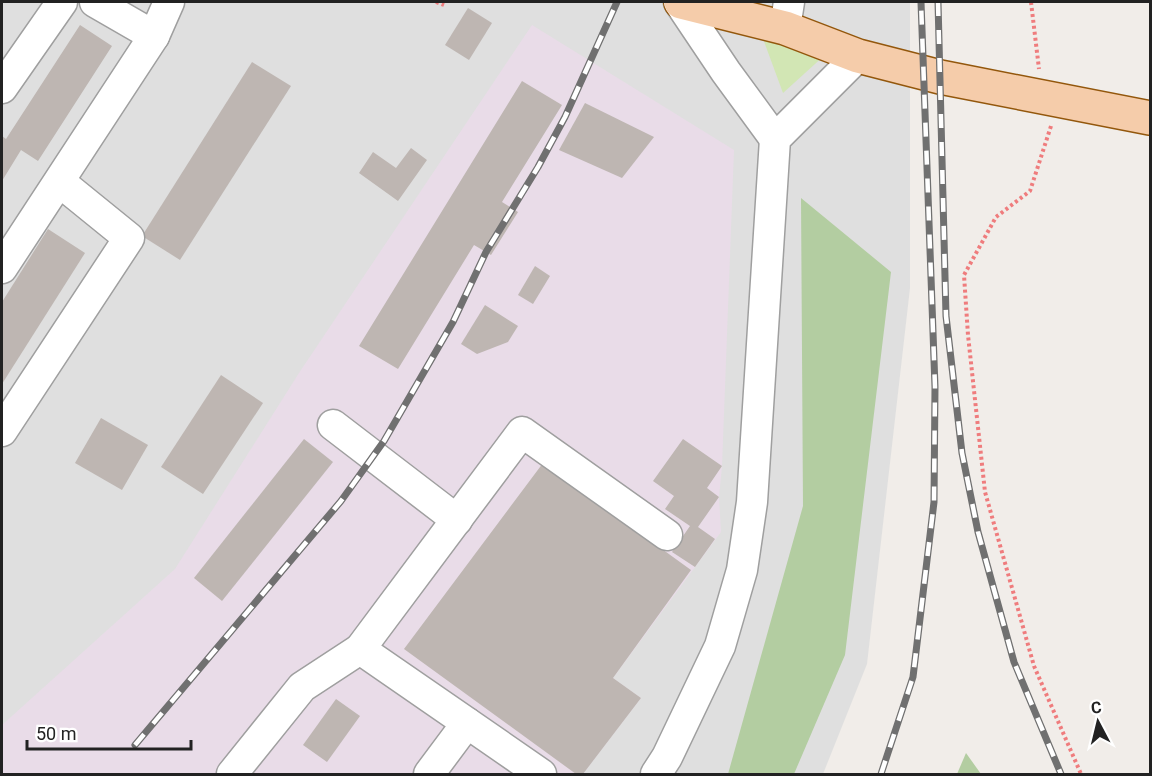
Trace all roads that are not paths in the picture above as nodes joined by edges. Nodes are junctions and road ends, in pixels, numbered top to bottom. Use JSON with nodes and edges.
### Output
{"nodes":[{"id":1,"x":62,"y":2,"type":"edge"},
{"id":2,"x":95,"y":2,"type":"edge"},
{"id":3,"x":169,"y":2,"type":"edge"},
{"id":4,"x":680,"y":2,"type":"edge"},
{"id":5,"x":787,"y":15,"type":"edge"},
{"id":6,"x":154,"y":36,"type":"junction"},
{"id":7,"x":858,"y":56,"type":"junction"},
{"id":8,"x":2,"y":88,"type":"edge"},
{"id":9,"x":1150,"y":118,"type":"edge"},
{"id":10,"x":775,"y":139,"type":"junction"},
{"id":11,"x":60,"y":182,"type":"junction"},
{"id":12,"x":2,"y":268,"type":"edge"},
{"id":13,"x":333,"y":425,"type":"dead end"},
{"id":14,"x":2,"y":431,"type":"edge"},
{"id":15,"x":457,"y":519,"type":"junction"},
{"id":16,"x":667,"y":535,"type":"dead end"},
{"id":17,"x":360,"y":649,"type":"junction"},
{"id":18,"x":467,"y":723,"type":"junction"},
{"id":19,"x":232,"y":774,"type":"edge"},
{"id":20,"x":429,"y":774,"type":"edge"},
{"id":21,"x":542,"y":774,"type":"edge"},
{"id":22,"x":656,"y":774,"type":"edge"}],
"edges":[{"from":1,"to":8,"type":"street"},
{"from":2,"to":6,"type":"street"},
{"from":3,"to":6,"type":"street"},
{"from":4,"to":5,"type":"main road"},
{"from":4,"to":10,"type":"street"},
{"from":5,"to":7,"type":"main road"},
{"from":6,"to":11,"type":"street"},
{"from":7,"to":9,"type":"main road"},
{"from":7,"to":10,"type":"street"},
{"from":10,"to":22,"type":"street"},
{"from":11,"to":12,"type":"street"},
{"from":11,"to":14,"type":"street"},
{"from":13,"to":15,"type":"street"},
{"from":15,"to":16,"type":"street"},
{"from":15,"to":17,"type":"street"},
{"from":17,"to":18,"type":"street"},
{"from":17,"to":19,"type":"street"},
{"from":18,"to":20,"type":"street"},
{"from":18,"to":21,"type":"street"}]}
